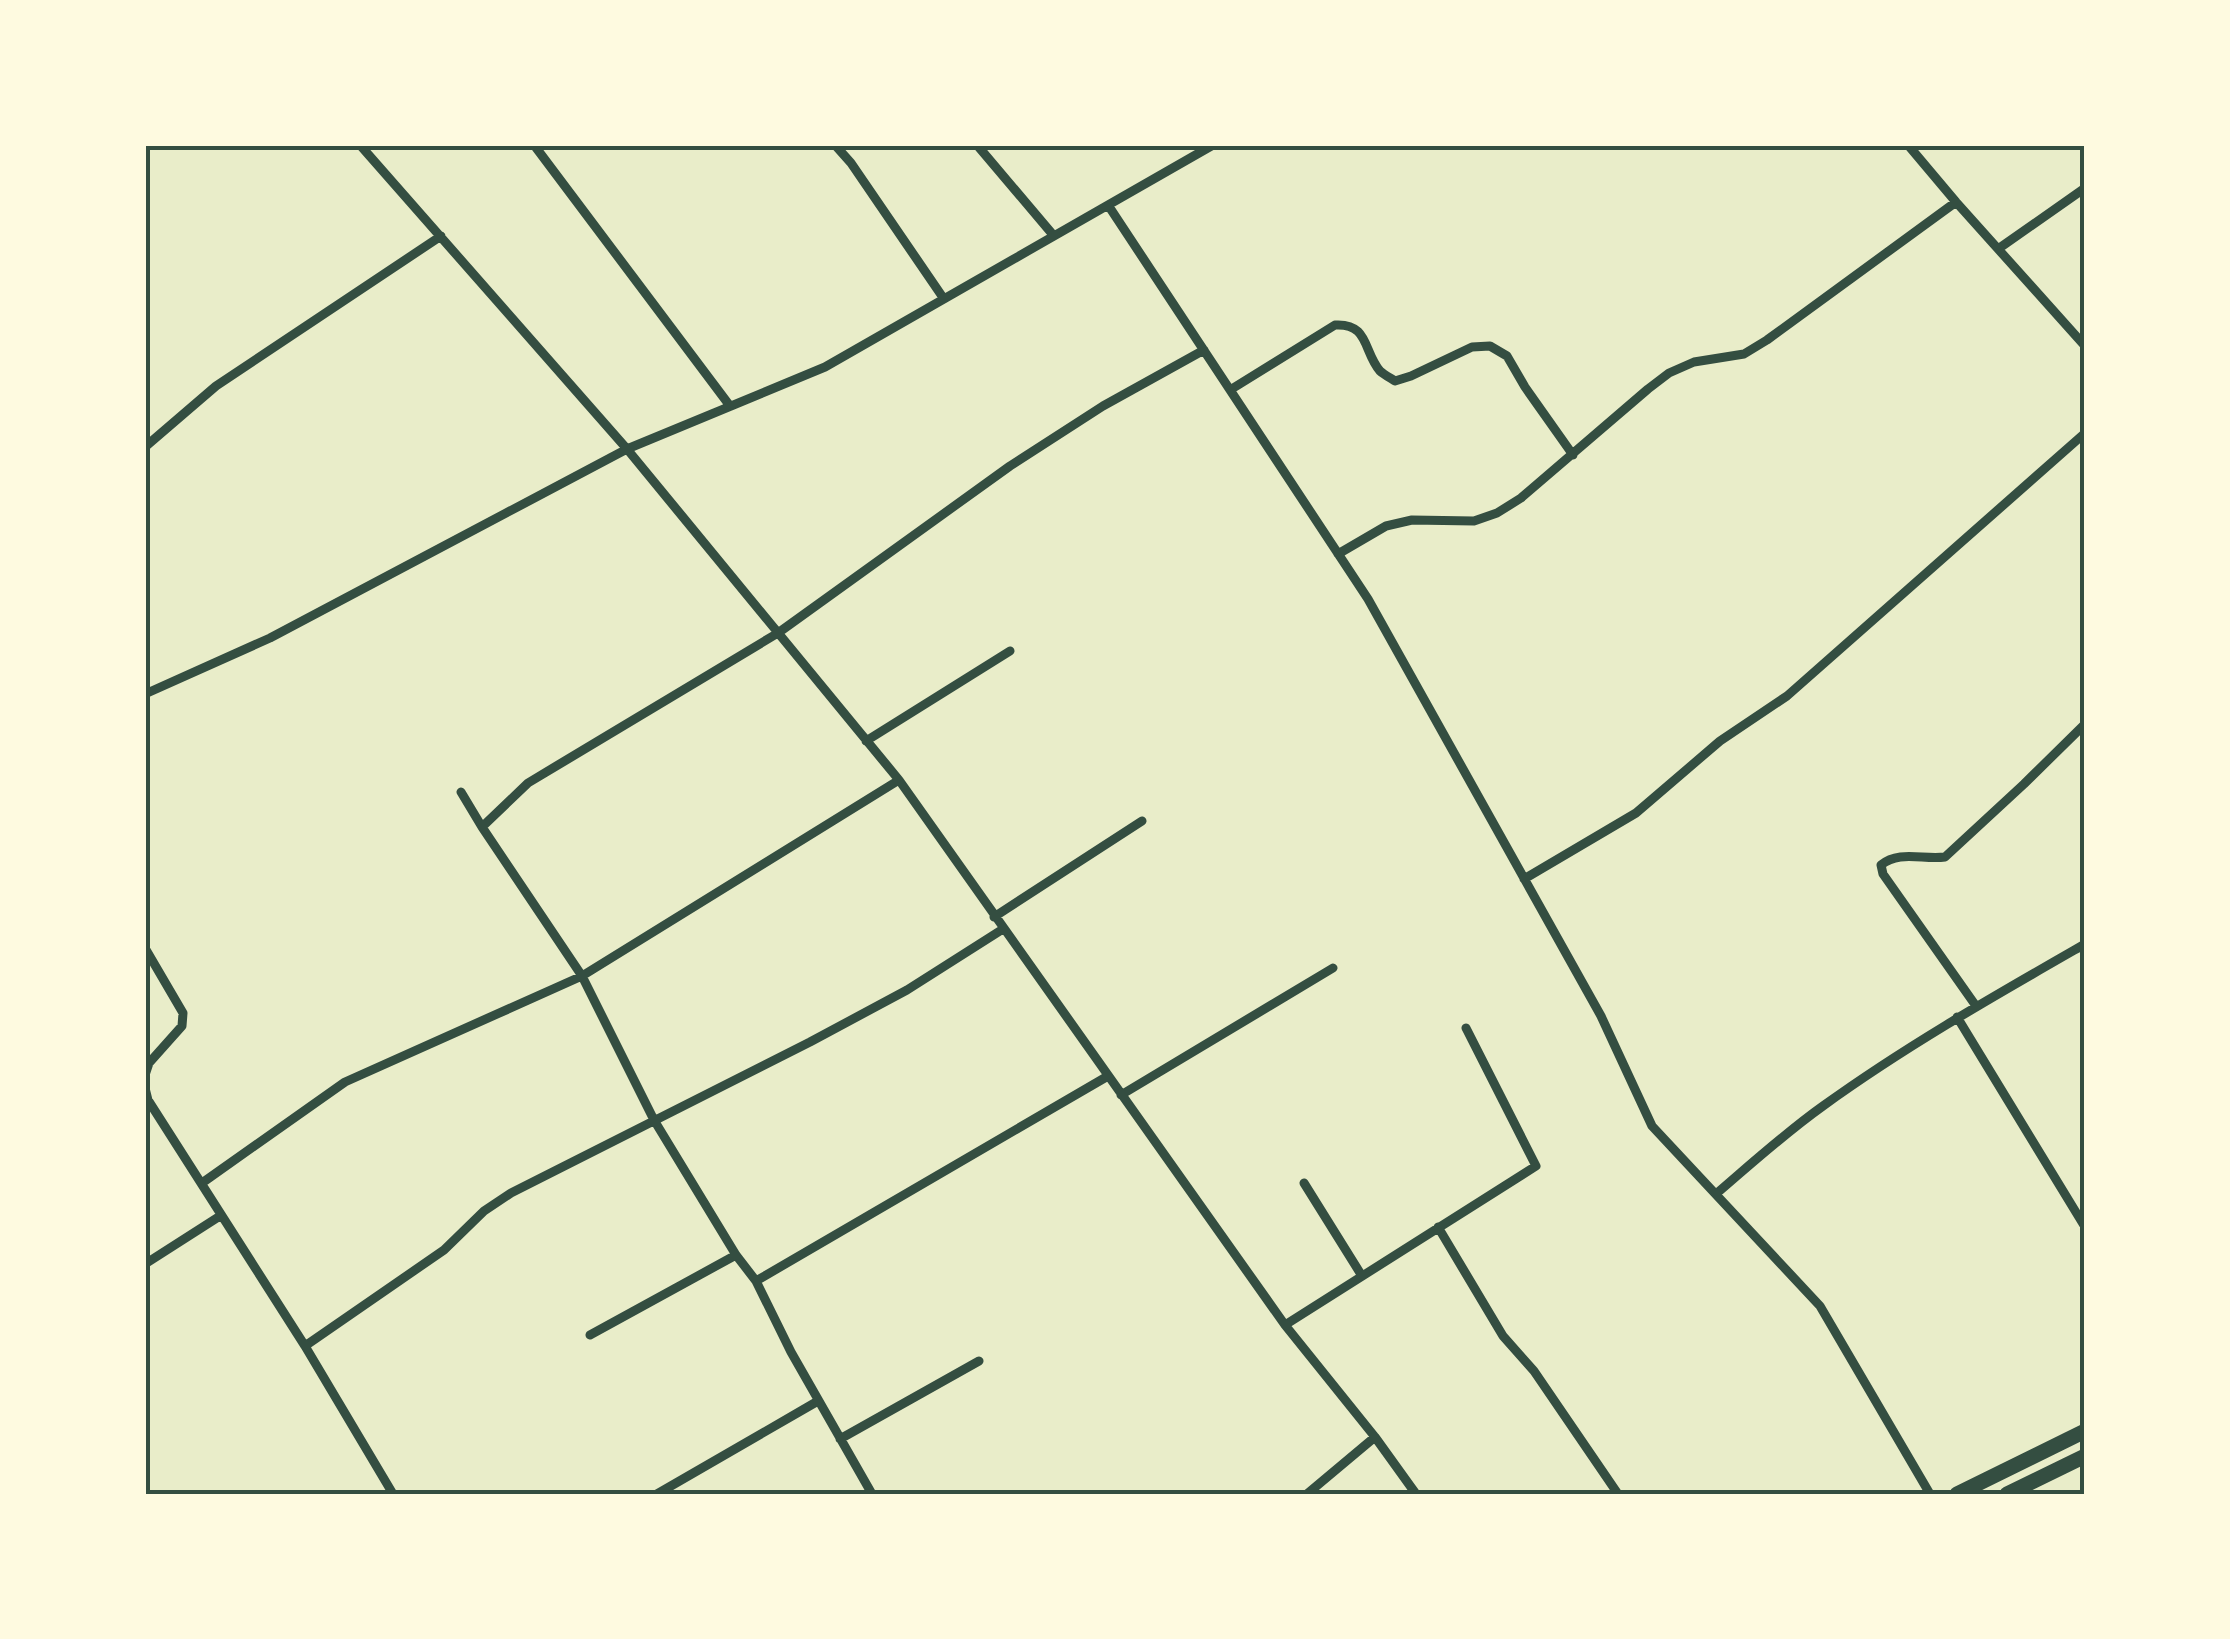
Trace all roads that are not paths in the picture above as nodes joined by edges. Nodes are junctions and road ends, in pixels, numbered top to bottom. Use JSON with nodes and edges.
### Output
{"nodes":[{"id":1,"x":360,"y":145,"type":"edge"},
{"id":2,"x":534,"y":145,"type":"edge"},
{"id":3,"x":835,"y":145,"type":"edge"},
{"id":4,"x":977,"y":145,"type":"edge"},
{"id":5,"x":1213,"y":145,"type":"edge"},
{"id":6,"x":1908,"y":145,"type":"edge"},
{"id":7,"x":2085,"y":188,"type":"edge"},
{"id":8,"x":1956,"y":202,"type":"junction"},
{"id":9,"x":1108,"y":205,"type":"junction"},
{"id":10,"x":440,"y":236,"type":"junction"},
{"id":11,"x":1054,"y":236,"type":"junction"},
{"id":12,"x":1998,"y":249,"type":"junction"},
{"id":13,"x":944,"y":299,"type":"junction"},
{"id":14,"x":2085,"y":346,"type":"edge"},
{"id":15,"x":1204,"y":350,"type":"junction"},
{"id":16,"x":1230,"y":390,"type":"junction"},
{"id":17,"x":730,"y":406,"type":"junction"},
{"id":18,"x":2085,"y":434,"type":"edge"},
{"id":19,"x":145,"y":447,"type":"edge"},
{"id":20,"x":627,"y":449,"type":"junction"},
{"id":21,"x":1573,"y":455,"type":"junction"},
{"id":22,"x":1338,"y":554,"type":"junction"},
{"id":23,"x":777,"y":632,"type":"junction"},
{"id":24,"x":1010,"y":651,"type":"dead end"},
{"id":25,"x":145,"y":694,"type":"edge"},
{"id":26,"x":2085,"y":724,"type":"edge"},
{"id":27,"x":866,"y":741,"type":"junction"},
{"id":28,"x":899,"y":780,"type":"junction"},
{"id":29,"x":461,"y":792,"type":"dead end"},
{"id":30,"x":1142,"y":822,"type":"dead end"},
{"id":31,"x":482,"y":827,"type":"junction"},
{"id":32,"x":1524,"y":879,"type":"junction"},
{"id":33,"x":994,"y":916,"type":"junction"},
{"id":34,"x":1003,"y":930,"type":"junction"},
{"id":35,"x":2085,"y":944,"type":"edge"},
{"id":36,"x":145,"y":948,"type":"edge"},
{"id":37,"x":1333,"y":968,"type":"dead end"},
{"id":38,"x":582,"y":976,"type":"junction"},
{"id":39,"x":1976,"y":1006,"type":"junction"},
{"id":40,"x":1957,"y":1017,"type":"junction"},
{"id":41,"x":1466,"y":1028,"type":"dead end"},
{"id":42,"x":145,"y":1074,"type":"edge"},
{"id":43,"x":1108,"y":1076,"type":"junction"},
{"id":44,"x":145,"y":1088,"type":"edge"},
{"id":45,"x":1121,"y":1095,"type":"junction"},
{"id":46,"x":654,"y":1120,"type":"junction"},
{"id":47,"x":1304,"y":1183,"type":"dead end"},
{"id":48,"x":202,"y":1184,"type":"junction"},
{"id":49,"x":1716,"y":1194,"type":"junction"},
{"id":50,"x":220,"y":1216,"type":"junction"},
{"id":51,"x":1438,"y":1227,"type":"junction"},
{"id":52,"x":2085,"y":1227,"type":"edge"},
{"id":53,"x":736,"y":1255,"type":"junction"},
{"id":54,"x":145,"y":1264,"type":"edge"},
{"id":55,"x":1362,"y":1276,"type":"junction"},
{"id":56,"x":756,"y":1281,"type":"junction"},
{"id":57,"x":1285,"y":1325,"type":"junction"},
{"id":58,"x":590,"y":1335,"type":"dead end"},
{"id":59,"x":305,"y":1346,"type":"junction"},
{"id":60,"x":979,"y":1361,"type":"dead end"},
{"id":61,"x":818,"y":1401,"type":"junction"},
{"id":62,"x":2085,"y":1431,"type":"edge"},
{"id":63,"x":1376,"y":1437,"type":"junction"},
{"id":64,"x":840,"y":1439,"type":"junction"},
{"id":65,"x":2085,"y":1456,"type":"edge"},
{"id":66,"x":393,"y":1494,"type":"edge"},
{"id":67,"x":657,"y":1494,"type":"edge"},
{"id":68,"x":872,"y":1494,"type":"edge"},
{"id":69,"x":1308,"y":1494,"type":"edge"},
{"id":70,"x":1416,"y":1494,"type":"edge"},
{"id":71,"x":1618,"y":1494,"type":"edge"},
{"id":72,"x":1930,"y":1494,"type":"edge"},
{"id":73,"x":1957,"y":1494,"type":"edge"},
{"id":74,"x":2007,"y":1494,"type":"edge"}],
"edges":[{"from":1,"to":10,"type":"street"},
{"from":2,"to":17,"type":"street"},
{"from":3,"to":13,"type":"street"},
{"from":4,"to":11,"type":"street"},
{"from":5,"to":9,"type":"street"},
{"from":6,"to":8,"type":"street"},
{"from":7,"to":12,"type":"street"},
{"from":8,"to":12,"type":"street"},
{"from":8,"to":21,"type":"street"},
{"from":9,"to":11,"type":"street"},
{"from":9,"to":15,"type":"street"},
{"from":10,"to":19,"type":"street"},
{"from":10,"to":20,"type":"street"},
{"from":11,"to":13,"type":"street"},
{"from":12,"to":14,"type":"street"},
{"from":13,"to":17,"type":"street"},
{"from":15,"to":16,"type":"street"},
{"from":15,"to":23,"type":"street"},
{"from":16,"to":21,"type":"street"},
{"from":16,"to":22,"type":"street"},
{"from":17,"to":20,"type":"street"},
{"from":18,"to":32,"type":"street"},
{"from":20,"to":23,"type":"street"},
{"from":20,"to":25,"type":"street"},
{"from":21,"to":22,"type":"street"},
{"from":22,"to":32,"type":"street"},
{"from":23,"to":27,"type":"street"},
{"from":23,"to":31,"type":"street"},
{"from":24,"to":27,"type":"street"},
{"from":26,"to":39,"type":"street"},
{"from":27,"to":28,"type":"street"},
{"from":28,"to":33,"type":"street"},
{"from":28,"to":38,"type":"street"},
{"from":29,"to":31,"type":"street"},
{"from":30,"to":33,"type":"street"},
{"from":31,"to":38,"type":"street"},
{"from":32,"to":49,"type":"street"},
{"from":33,"to":34,"type":"street"},
{"from":34,"to":43,"type":"street"},
{"from":34,"to":46,"type":"street"},
{"from":35,"to":39,"type":"street"},
{"from":36,"to":42,"type":"street"},
{"from":37,"to":45,"type":"street"},
{"from":38,"to":46,"type":"street"},
{"from":38,"to":48,"type":"street"},
{"from":39,"to":40,"type":"street"},
{"from":40,"to":49,"type":"street"},
{"from":40,"to":52,"type":"street"},
{"from":41,"to":51,"type":"street"},
{"from":43,"to":45,"type":"street"},
{"from":43,"to":56,"type":"street"},
{"from":44,"to":48,"type":"street"},
{"from":45,"to":57,"type":"street"},
{"from":46,"to":53,"type":"street"},
{"from":46,"to":59,"type":"street"},
{"from":47,"to":55,"type":"street"},
{"from":48,"to":50,"type":"street"},
{"from":49,"to":72,"type":"street"},
{"from":50,"to":54,"type":"street"},
{"from":50,"to":59,"type":"street"},
{"from":51,"to":55,"type":"street"},
{"from":51,"to":71,"type":"street"},
{"from":53,"to":56,"type":"street"},
{"from":53,"to":58,"type":"street"},
{"from":55,"to":57,"type":"street"},
{"from":56,"to":61,"type":"street"},
{"from":57,"to":63,"type":"street"},
{"from":59,"to":66,"type":"street"},
{"from":60,"to":64,"type":"street"},
{"from":61,"to":64,"type":"street"},
{"from":61,"to":67,"type":"street"},
{"from":62,"to":73,"type":"highway"},
{"from":63,"to":69,"type":"street"},
{"from":63,"to":70,"type":"street"},
{"from":64,"to":68,"type":"street"},
{"from":65,"to":74,"type":"highway"}]}
